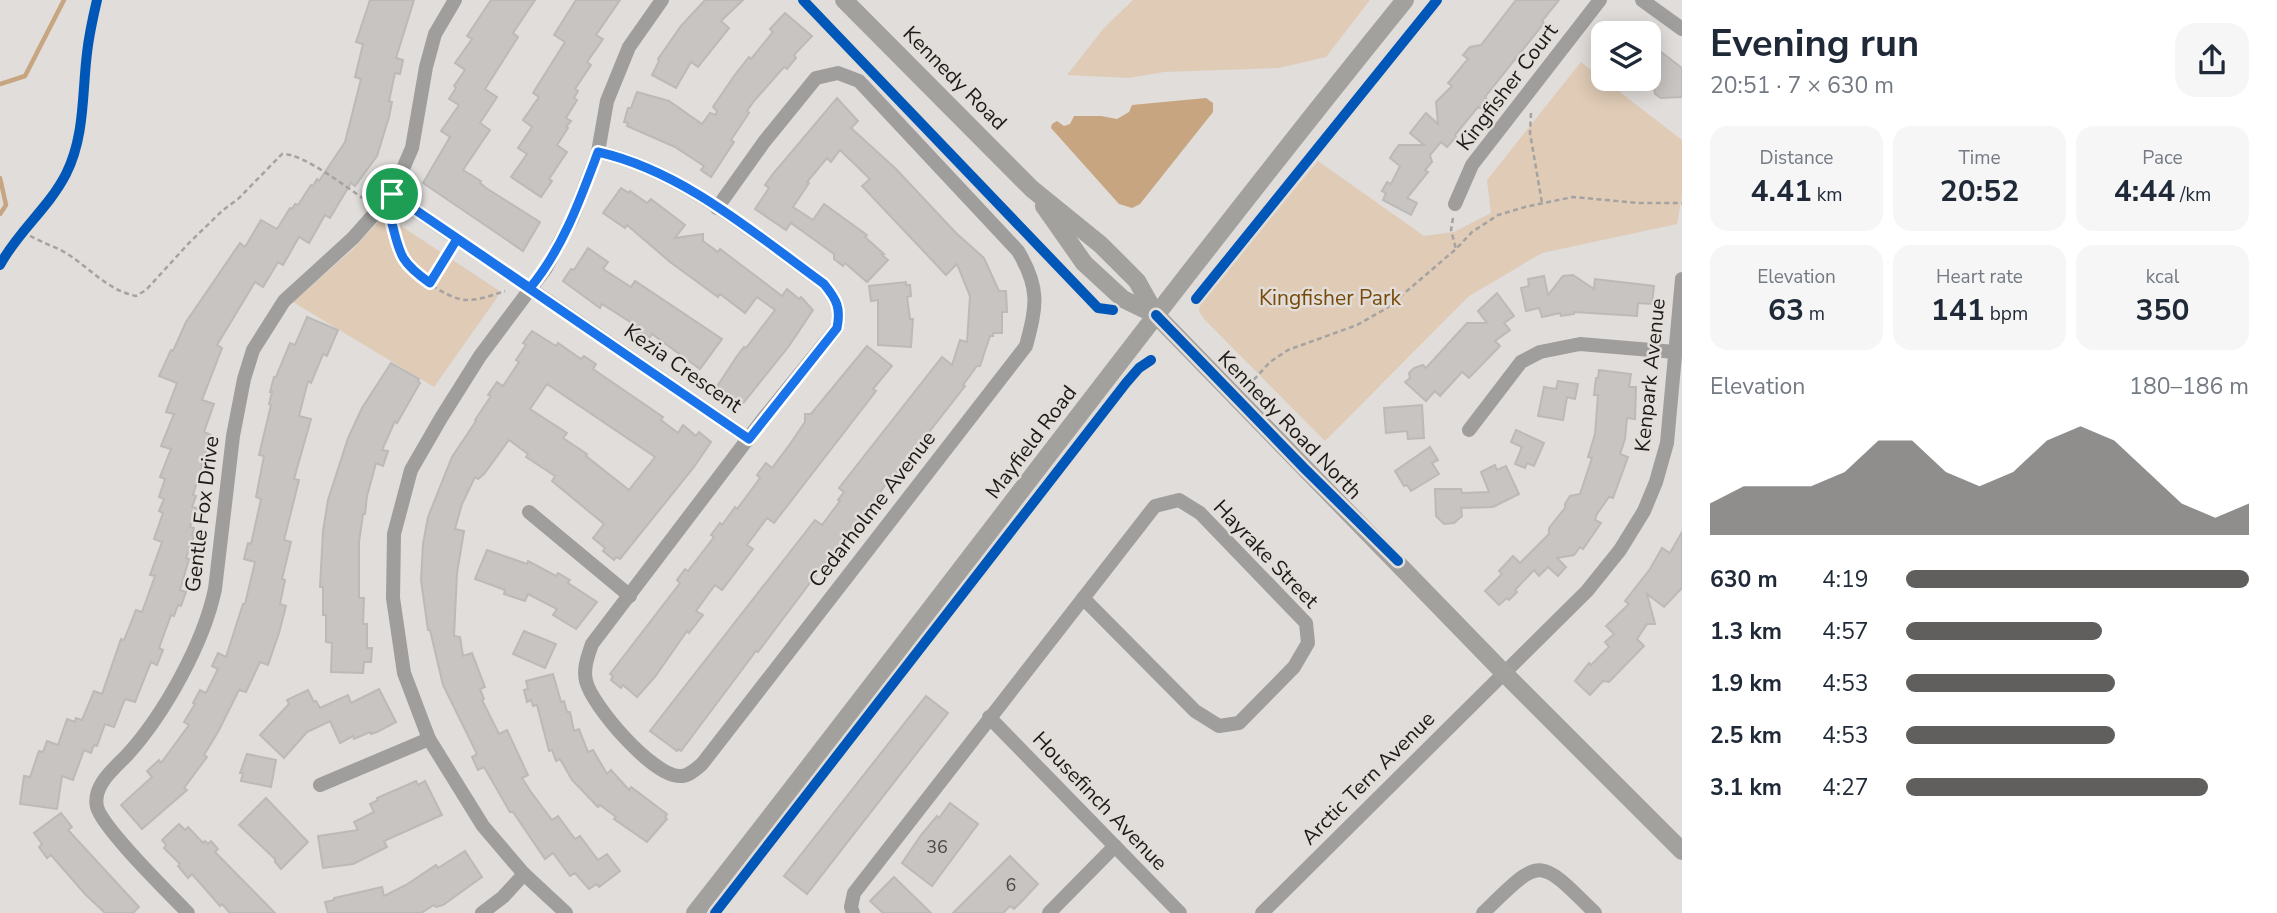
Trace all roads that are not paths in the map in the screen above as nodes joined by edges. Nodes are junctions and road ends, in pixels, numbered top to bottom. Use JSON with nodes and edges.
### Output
{"nodes":[{"id":1,"x":455,"y":0,"type":"edge"},
{"id":2,"x":662,"y":0,"type":"edge"},
{"id":3,"x":844,"y":0,"type":"edge"},
{"id":4,"x":1405,"y":0,"type":"edge"},
{"id":5,"x":1600,"y":0,"type":"edge"},
{"id":6,"x":1642,"y":0,"type":"edge"},
{"id":7,"x":1682,"y":29,"type":"edge"},
{"id":8,"x":598,"y":152,"type":"junction"},
{"id":9,"x":1032,"y":189,"type":"junction"},
{"id":10,"x":392,"y":194,"type":"junction"},
{"id":11,"x":1455,"y":204,"type":"road end"},
{"id":12,"x":717,"y":208,"type":"junction"},
{"id":13,"x":1682,"y":279,"type":"edge"},
{"id":14,"x":530,"y":288,"type":"junction"},
{"id":15,"x":1156,"y":315,"type":"junction"},
{"id":16,"x":1675,"y":352,"type":"junction"},
{"id":17,"x":1469,"y":430,"type":"dead end"},
{"id":18,"x":749,"y":439,"type":"junction"},
{"id":19,"x":1674,"y":444,"type":"edge"},
{"id":20,"x":529,"y":512,"type":"dead end"},
{"id":21,"x":630,"y":596,"type":"junction"},
{"id":22,"x":1083,"y":598,"type":"junction"},
{"id":23,"x":1504,"y":673,"type":"junction"},
{"id":24,"x":989,"y":718,"type":"junction"},
{"id":25,"x":429,"y":739,"type":"junction"},
{"id":26,"x":320,"y":785,"type":"dead end"},
{"id":27,"x":1115,"y":846,"type":"junction"},
{"id":28,"x":1682,"y":851,"type":"edge"},
{"id":29,"x":524,"y":874,"type":"junction"},
{"id":30,"x":188,"y":913,"type":"edge"},
{"id":31,"x":482,"y":913,"type":"edge"},
{"id":32,"x":566,"y":913,"type":"edge"},
{"id":33,"x":695,"y":913,"type":"edge"},
{"id":34,"x":853,"y":913,"type":"edge"},
{"id":35,"x":1049,"y":913,"type":"edge"},
{"id":36,"x":1180,"y":913,"type":"edge"},
{"id":37,"x":1262,"y":913,"type":"edge"},
{"id":38,"x":1483,"y":913,"type":"edge"},
{"id":39,"x":1595,"y":913,"type":"edge"}],
"edges":[{"from":1,"to":10,"type":"street","name":"Gentle Fox Drive"},
{"from":2,"to":8,"type":"street"},
{"from":3,"to":9,"type":"main road","name":"Kennedy Road"},
{"from":4,"to":15,"type":"main road","name":"Mayfield Road"},
{"from":5,"to":11,"type":"street","name":"Kingfisher Court"},
{"from":6,"to":7,"type":"street"},
{"from":8,"to":12,"type":"street","name":"Kezia Crescent"},
{"from":8,"to":14,"type":"street"},
{"from":9,"to":15,"type":"main road","name":"Kennedy Road"},
{"from":9,"to":15,"type":"main road","name":"Kennedy Road"},
{"from":10,"to":14,"type":"street","name":"Kezia Crescent"},
{"from":10,"to":30,"type":"street","name":"Gentle Fox Drive"},
{"from":12,"to":18,"type":"street","name":"Kezia Crescent"},
{"from":12,"to":21,"type":"street","name":"Cedarholme Avenue"},
{"from":13,"to":16,"type":"street","name":"Kenpark Avenue"},
{"from":14,"to":18,"type":"street","name":"Kezia Crescent"},
{"from":14,"to":25,"type":"street"},
{"from":15,"to":23,"type":"main road","name":"Kennedy Road North"},
{"from":15,"to":33,"type":"main road","name":"Mayfield Road"},
{"from":16,"to":17,"type":"street"},
{"from":16,"to":19,"type":"street","name":"Kenpark Avenue"},
{"from":18,"to":21,"type":"street","name":"Cedarholme Avenue"},
{"from":19,"to":23,"type":"street","name":"Kenpark Avenue"},
{"from":20,"to":21,"type":"street"},
{"from":22,"to":22,"type":"street","name":"Hayrake Street"},
{"from":22,"to":24,"type":"street","name":"Hayrake Street"},
{"from":23,"to":28,"type":"main road","name":"Kennedy Road North"},
{"from":23,"to":37,"type":"street","name":"Arctic Tern Avenue"},
{"from":24,"to":27,"type":"street","name":"Housefinch Avenue"},
{"from":24,"to":34,"type":"street","name":"Hayrake Street"},
{"from":25,"to":26,"type":"street"},
{"from":25,"to":29,"type":"street"},
{"from":27,"to":35,"type":"street"},
{"from":27,"to":36,"type":"street","name":"Housefinch Avenue"},
{"from":29,"to":31,"type":"street"},
{"from":29,"to":32,"type":"street"},
{"from":38,"to":39,"type":"street"}]}
